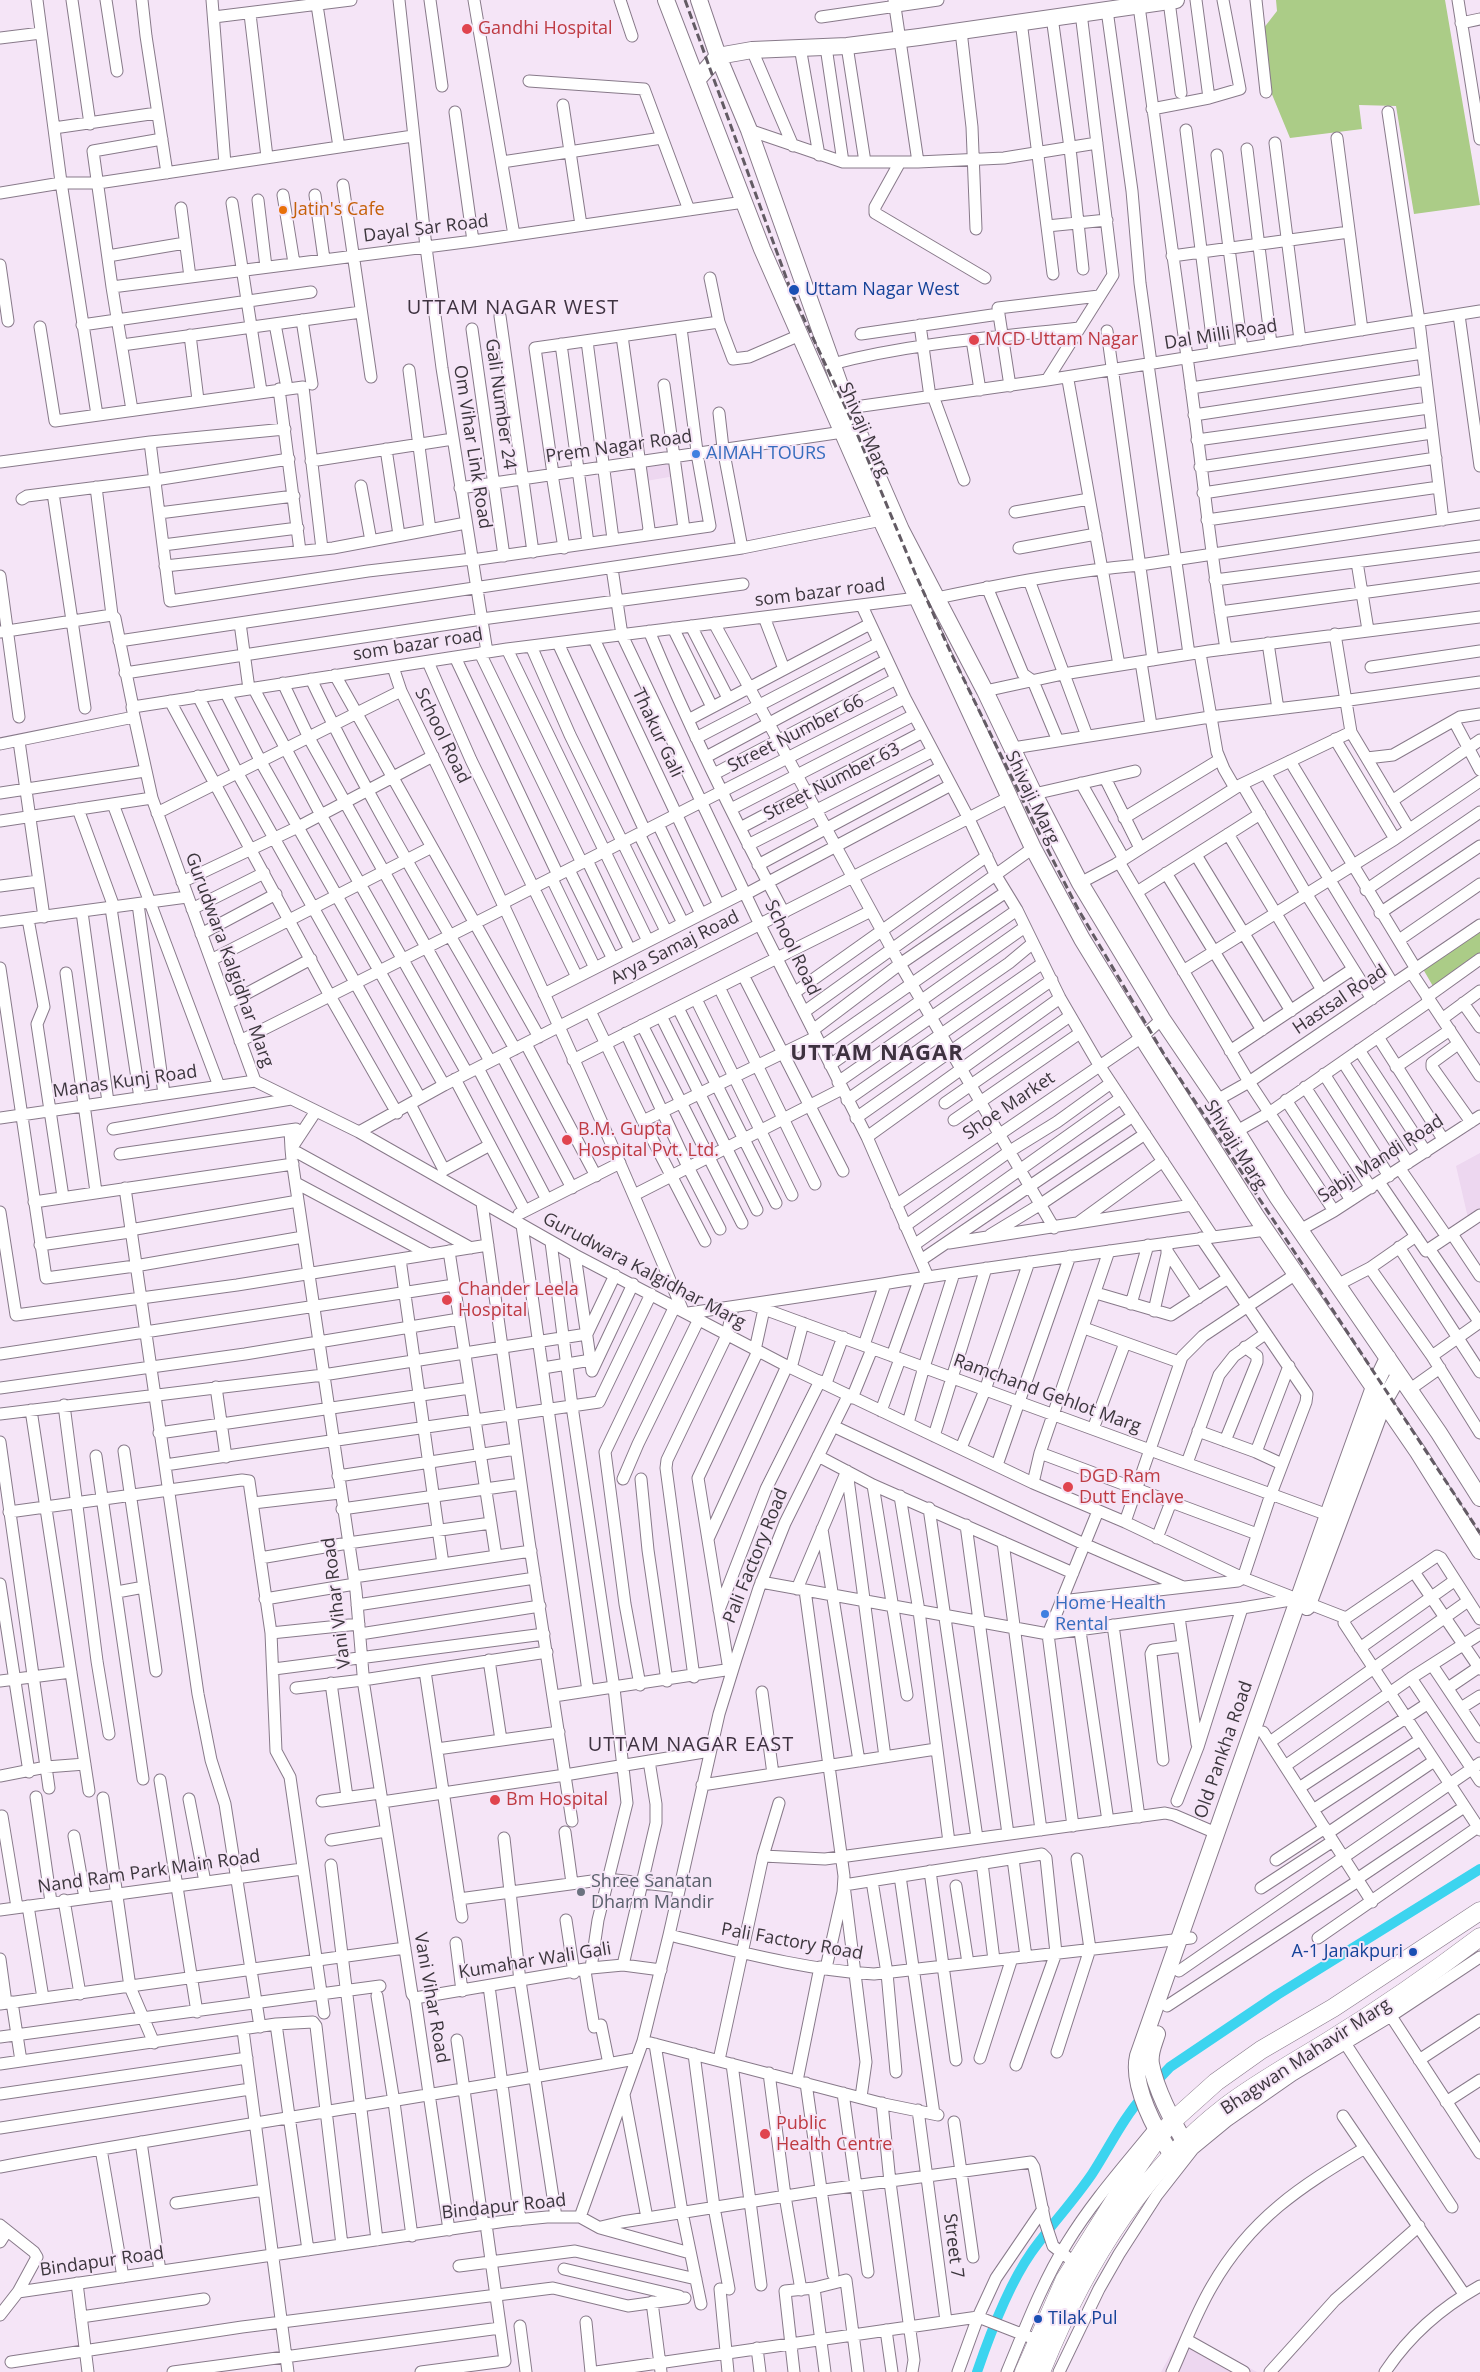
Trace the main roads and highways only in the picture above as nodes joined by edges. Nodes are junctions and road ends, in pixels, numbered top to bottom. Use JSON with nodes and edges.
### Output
{"nodes":[{"id":1,"x":666,"y":0,"type":"edge"},
{"id":2,"x":699,"y":0,"type":"edge"},
{"id":3,"x":1172,"y":1,"type":"edge"},
{"id":4,"x":718,"y":56,"type":"junction"},
{"id":5,"x":697,"y":80,"type":"junction"},
{"id":6,"x":889,"y":518,"type":"junction"},
{"id":7,"x":1388,"y":1358,"type":"junction"},
{"id":8,"x":1400,"y":1375,"type":"junction"},
{"id":9,"x":1374,"y":1387,"type":"junction"},
{"id":10,"x":1384,"y":1401,"type":"junction"},
{"id":11,"x":1480,"y":1498,"type":"edge"},
{"id":12,"x":1480,"y":1551,"type":"edge"},
{"id":13,"x":1304,"y":1600,"type":"junction"},
{"id":14,"x":1480,"y":1911,"type":"edge"},
{"id":15,"x":1480,"y":1937,"type":"edge"},
{"id":16,"x":1185,"y":1938,"type":"junction"},
{"id":17,"x":1172,"y":2122,"type":"junction"},
{"id":18,"x":1157,"y":2132,"type":"junction"},
{"id":19,"x":1185,"y":2143,"type":"junction"},
{"id":20,"x":1172,"y":2156,"type":"junction"},
{"id":21,"x":1024,"y":2372,"type":"edge"},
{"id":22,"x":1041,"y":2372,"type":"edge"}],
"edges":[{"from":1,"to":5,"type":"main road","name":"Shivaji Marg"},
{"from":2,"to":4,"type":"main road","name":"Shivaji Marg"},
{"from":3,"to":4,"type":"main road"},
{"from":4,"to":5,"type":"main road"},
{"from":4,"to":6,"type":"main road","name":"Shivaji Marg"},
{"from":5,"to":6,"type":"main road","name":"Shivaji Marg"},
{"from":6,"to":7,"type":"main road","name":"Shivaji Marg"},
{"from":6,"to":9,"type":"main road","name":"Shivaji Marg"},
{"from":7,"to":8,"type":"main road","name":"Shivaji Marg"},
{"from":7,"to":9,"type":"main road","name":"Old Pankha Road"},
{"from":8,"to":10,"type":"main road","name":"Old Pankha Road"},
{"from":8,"to":11,"type":"main road","name":"Shivaji Marg"},
{"from":9,"to":10,"type":"main road","name":"Shivaji Marg"},
{"from":9,"to":13,"type":"main road","name":"Old Pankha Road"},
{"from":10,"to":12,"type":"main road","name":"Shivaji Marg"},
{"from":10,"to":13,"type":"main road","name":"Old Pankha Road"},
{"from":13,"to":16,"type":"main road","name":"Old Pankha Road"},
{"from":13,"to":16,"type":"main road","name":"Old Pankha Road"},
{"from":14,"to":17,"type":"main road","name":"Bhagwan Mahavir Marg"},
{"from":15,"to":19,"type":"main road","name":"Bhagwan Mahavir Marg"},
{"from":16,"to":17,"type":"main road","name":"Old Pankha Road"},
{"from":16,"to":18,"type":"main road","name":"Old Pankha Road"},
{"from":17,"to":18,"type":"main road","name":"Bhagwan Mahavir Marg"},
{"from":17,"to":19,"type":"main road","name":"Old Pankha Road"},
{"from":18,"to":20,"type":"main road","name":"Old Pankha Road"},
{"from":18,"to":21,"type":"main road","name":"Bhagwan Mahavir Marg"},
{"from":19,"to":20,"type":"main road","name":"Bhagwan Mahavir Marg"},
{"from":20,"to":22,"type":"main road","name":"Bhagwan Mahavir Marg"}]}
